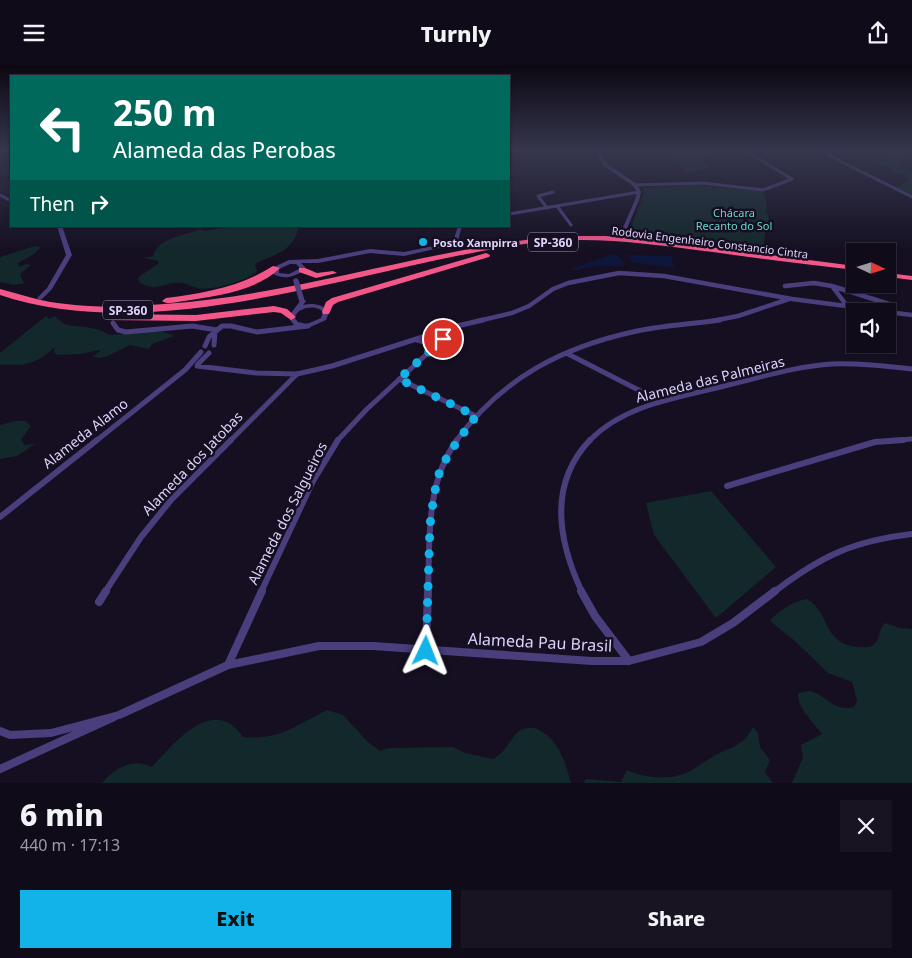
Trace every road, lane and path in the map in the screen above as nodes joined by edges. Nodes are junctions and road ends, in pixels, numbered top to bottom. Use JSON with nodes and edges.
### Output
{"nodes":[{"id":1,"x":686,"y":184,"type":"edge"},
{"id":2,"x":707,"y":184,"type":"edge"},
{"id":3,"x":780,"y":184,"type":"edge"},
{"id":4,"x":884,"y":184,"type":"edge"},
{"id":5,"x":635,"y":185,"type":"joint"},
{"id":6,"x":553,"y":192,"type":"dead end"},
{"id":7,"x":639,"y":192,"type":"junction"},
{"id":8,"x":912,"y":197,"type":"edge"},
{"id":9,"x":557,"y":206,"type":"junction"},
{"id":10,"x":547,"y":208,"type":"junction"},
{"id":11,"x":510,"y":214,"type":"edge"},
{"id":12,"x":571,"y":225,"type":"dead end"},
{"id":13,"x":59,"y":227,"type":"edge"},
{"id":14,"x":460,"y":227,"type":"edge"},
{"id":15,"x":623,"y":232,"type":"dead end"},
{"id":16,"x":541,"y":241,"type":"junction"},
{"id":17,"x":318,"y":261,"type":"junction"},
{"id":18,"x":294,"y":262,"type":"junction"},
{"id":19,"x":276,"y":268,"type":"junction"},
{"id":20,"x":846,"y":269,"type":"edge"},
{"id":21,"x":301,"y":270,"type":"junction"},
{"id":22,"x":896,"y":274,"type":"edge"},
{"id":23,"x":896,"y":275,"type":"edge"},
{"id":24,"x":912,"y":275,"type":"edge"},
{"id":25,"x":284,"y":277,"type":"junction"},
{"id":26,"x":912,"y":278,"type":"edge"},
{"id":27,"x":296,"y":281,"type":"junction"},
{"id":28,"x":785,"y":286,"type":"dead end"},
{"id":29,"x":832,"y":286,"type":"junction"},
{"id":30,"x":0,"y":287,"type":"edge"},
{"id":31,"x":0,"y":292,"type":"edge"},
{"id":32,"x":760,"y":293,"type":"junction"},
{"id":33,"x":45,"y":298,"type":"junction"},
{"id":34,"x":0,"y":299,"type":"edge"},
{"id":35,"x":792,"y":299,"type":"junction"},
{"id":36,"x":302,"y":301,"type":"junction"},
{"id":37,"x":889,"y":303,"type":"dead end"},
{"id":38,"x":768,"y":304,"type":"junction"},
{"id":39,"x":846,"y":305,"type":"edge"},
{"id":40,"x":311,"y":306,"type":"junction"},
{"id":41,"x":846,"y":306,"type":"edge"},
{"id":42,"x":298,"y":309,"type":"junction"},
{"id":43,"x":326,"y":312,"type":"junction"},
{"id":44,"x":84,"y":313,"type":"junction"},
{"id":45,"x":896,"y":313,"type":"edge"},
{"id":46,"x":912,"y":315,"type":"edge"},
{"id":47,"x":292,"y":319,"type":"junction"},
{"id":48,"x":112,"y":323,"type":"dead end"},
{"id":49,"x":308,"y":326,"type":"junction"},
{"id":50,"x":458,"y":326,"type":"junction"},
{"id":51,"x":216,"y":330,"type":"junction"},
{"id":52,"x":272,"y":331,"type":"junction"},
{"id":53,"x":413,"y":340,"type":"junction"},
{"id":54,"x":214,"y":345,"type":"dead end"},
{"id":55,"x":204,"y":346,"type":"dead end"},
{"id":56,"x":201,"y":351,"type":"dead end"},
{"id":57,"x":428,"y":351,"type":"junction"},
{"id":58,"x":209,"y":353,"type":"dead end"},
{"id":59,"x":568,"y":354,"type":"junction"},
{"id":60,"x":197,"y":364,"type":"junction"},
{"id":61,"x":912,"y":369,"type":"edge"},
{"id":62,"x":297,"y":375,"type":"junction"},
{"id":63,"x":399,"y":379,"type":"junction"},
{"id":64,"x":660,"y":401,"type":"junction"},
{"id":65,"x":476,"y":416,"type":"junction"},
{"id":66,"x":912,"y":439,"type":"edge"},
{"id":67,"x":727,"y":486,"type":"dead end"},
{"id":68,"x":0,"y":517,"type":"edge"},
{"id":69,"x":912,"y":534,"type":"edge"},
{"id":70,"x":99,"y":602,"type":"dead end"},
{"id":71,"x":426,"y":651,"type":"junction"},
{"id":72,"x":629,"y":661,"type":"junction"},
{"id":73,"x":228,"y":665,"type":"junction"},
{"id":74,"x":118,"y":715,"type":"junction"},
{"id":75,"x":0,"y":731,"type":"edge"},
{"id":76,"x":0,"y":769,"type":"edge"}],
"edges":[{"from":1,"to":5,"type":"street"},
{"from":2,"to":3,"type":"street"},
{"from":4,"to":8,"type":"street"},
{"from":5,"to":7,"type":"street"},
{"from":6,"to":10,"type":"street"},
{"from":7,"to":9,"type":"street"},
{"from":7,"to":15,"type":"street"},
{"from":9,"to":10,"type":"street"},
{"from":9,"to":12,"type":"street"},
{"from":10,"to":11,"type":"street"},
{"from":13,"to":33,"type":"street"},
{"from":14,"to":17,"type":"street"},
{"from":16,"to":20,"type":"highway","name":"Rodovia Engenheiro Constancio Cintra","number":"SP-360"},
{"from":16,"to":21,"type":"highway"},
{"from":16,"to":31,"type":"highway","name":"Rodovia Engenheiro Constancio Cintra","number":"SP-360"},
{"from":16,"to":43,"type":"highway"},
{"from":16,"to":44,"type":"highway","name":"Rodovia Engenheiro Constancio Cintra","number":"SP-360"},
{"from":17,"to":18,"type":"street"},
{"from":17,"to":21,"type":"street"},
{"from":18,"to":19,"type":"street"},
{"from":18,"to":21,"type":"street"},
{"from":19,"to":25,"type":"street"},
{"from":19,"to":33,"type":"highway"},
{"from":21,"to":25,"type":"street"},
{"from":21,"to":27,"type":"street"},
{"from":22,"to":24,"type":"highway"},
{"from":23,"to":26,"type":"highway"},
{"from":25,"to":27,"type":"street"},
{"from":27,"to":36,"type":"street","bridge":true},
{"from":28,"to":29,"type":"street"},
{"from":29,"to":37,"type":"street"},
{"from":29,"to":39,"type":"street"},
{"from":30,"to":33,"type":"highway"},
{"from":32,"to":35,"type":"street"},
{"from":32,"to":38,"type":"street"},
{"from":32,"to":50,"type":"street"},
{"from":34,"to":44,"type":"highway","name":"Rodovia Engenheiro Constancio Cintra","number":"SP-360"},
{"from":35,"to":38,"type":"street"},
{"from":35,"to":41,"type":"street"},
{"from":36,"to":40,"type":"street"},
{"from":36,"to":42,"type":"street"},
{"from":38,"to":59,"type":"street"},
{"from":40,"to":42,"type":"street"},
{"from":40,"to":43,"type":"street"},
{"from":42,"to":47,"type":"street"},
{"from":43,"to":49,"type":"street"},
{"from":44,"to":47,"type":"highway"},
{"from":45,"to":46,"type":"street"},
{"from":47,"to":49,"type":"street"},
{"from":47,"to":52,"type":"street"},
{"from":48,"to":51,"type":"street"},
{"from":49,"to":52,"type":"street"},
{"from":50,"to":53,"type":"street"},
{"from":50,"to":57,"type":"street","name":"Alameda dos Salgueiros"},
{"from":51,"to":52,"type":"street"},
{"from":51,"to":54,"type":"street"},
{"from":51,"to":55,"type":"street"},
{"from":53,"to":57,"type":"street"},
{"from":53,"to":62,"type":"street"},
{"from":56,"to":60,"type":"street"},
{"from":57,"to":63,"type":"street","name":"Alameda dos Salgueiros"},
{"from":58,"to":60,"type":"street","name":"Alameda Alamo"},
{"from":59,"to":64,"type":"street"},
{"from":59,"to":65,"type":"street"},
{"from":60,"to":62,"type":"street"},
{"from":60,"to":68,"type":"street","name":"Alameda Alamo"},
{"from":61,"to":64,"type":"street","name":"Alameda das Palmeiras"},
{"from":62,"to":70,"type":"street","name":"Alameda dos Jatobas"},
{"from":63,"to":65,"type":"street"},
{"from":63,"to":73,"type":"street","name":"Alameda dos Salgueiros"},
{"from":64,"to":72,"type":"street","name":"Alameda das Palmeiras"},
{"from":65,"to":71,"type":"street"},
{"from":66,"to":67,"type":"street"},
{"from":69,"to":72,"type":"street","name":"Alameda Pau Brasil"},
{"from":71,"to":72,"type":"street","name":"Alameda Pau Brasil"},
{"from":71,"to":73,"type":"street","name":"Alameda Pau Brasil"},
{"from":73,"to":74,"type":"street","name":"Alameda Pau Brasil"},
{"from":74,"to":75,"type":"street","name":"Alameda Pau Brasil"},
{"from":74,"to":76,"type":"street"}]}
